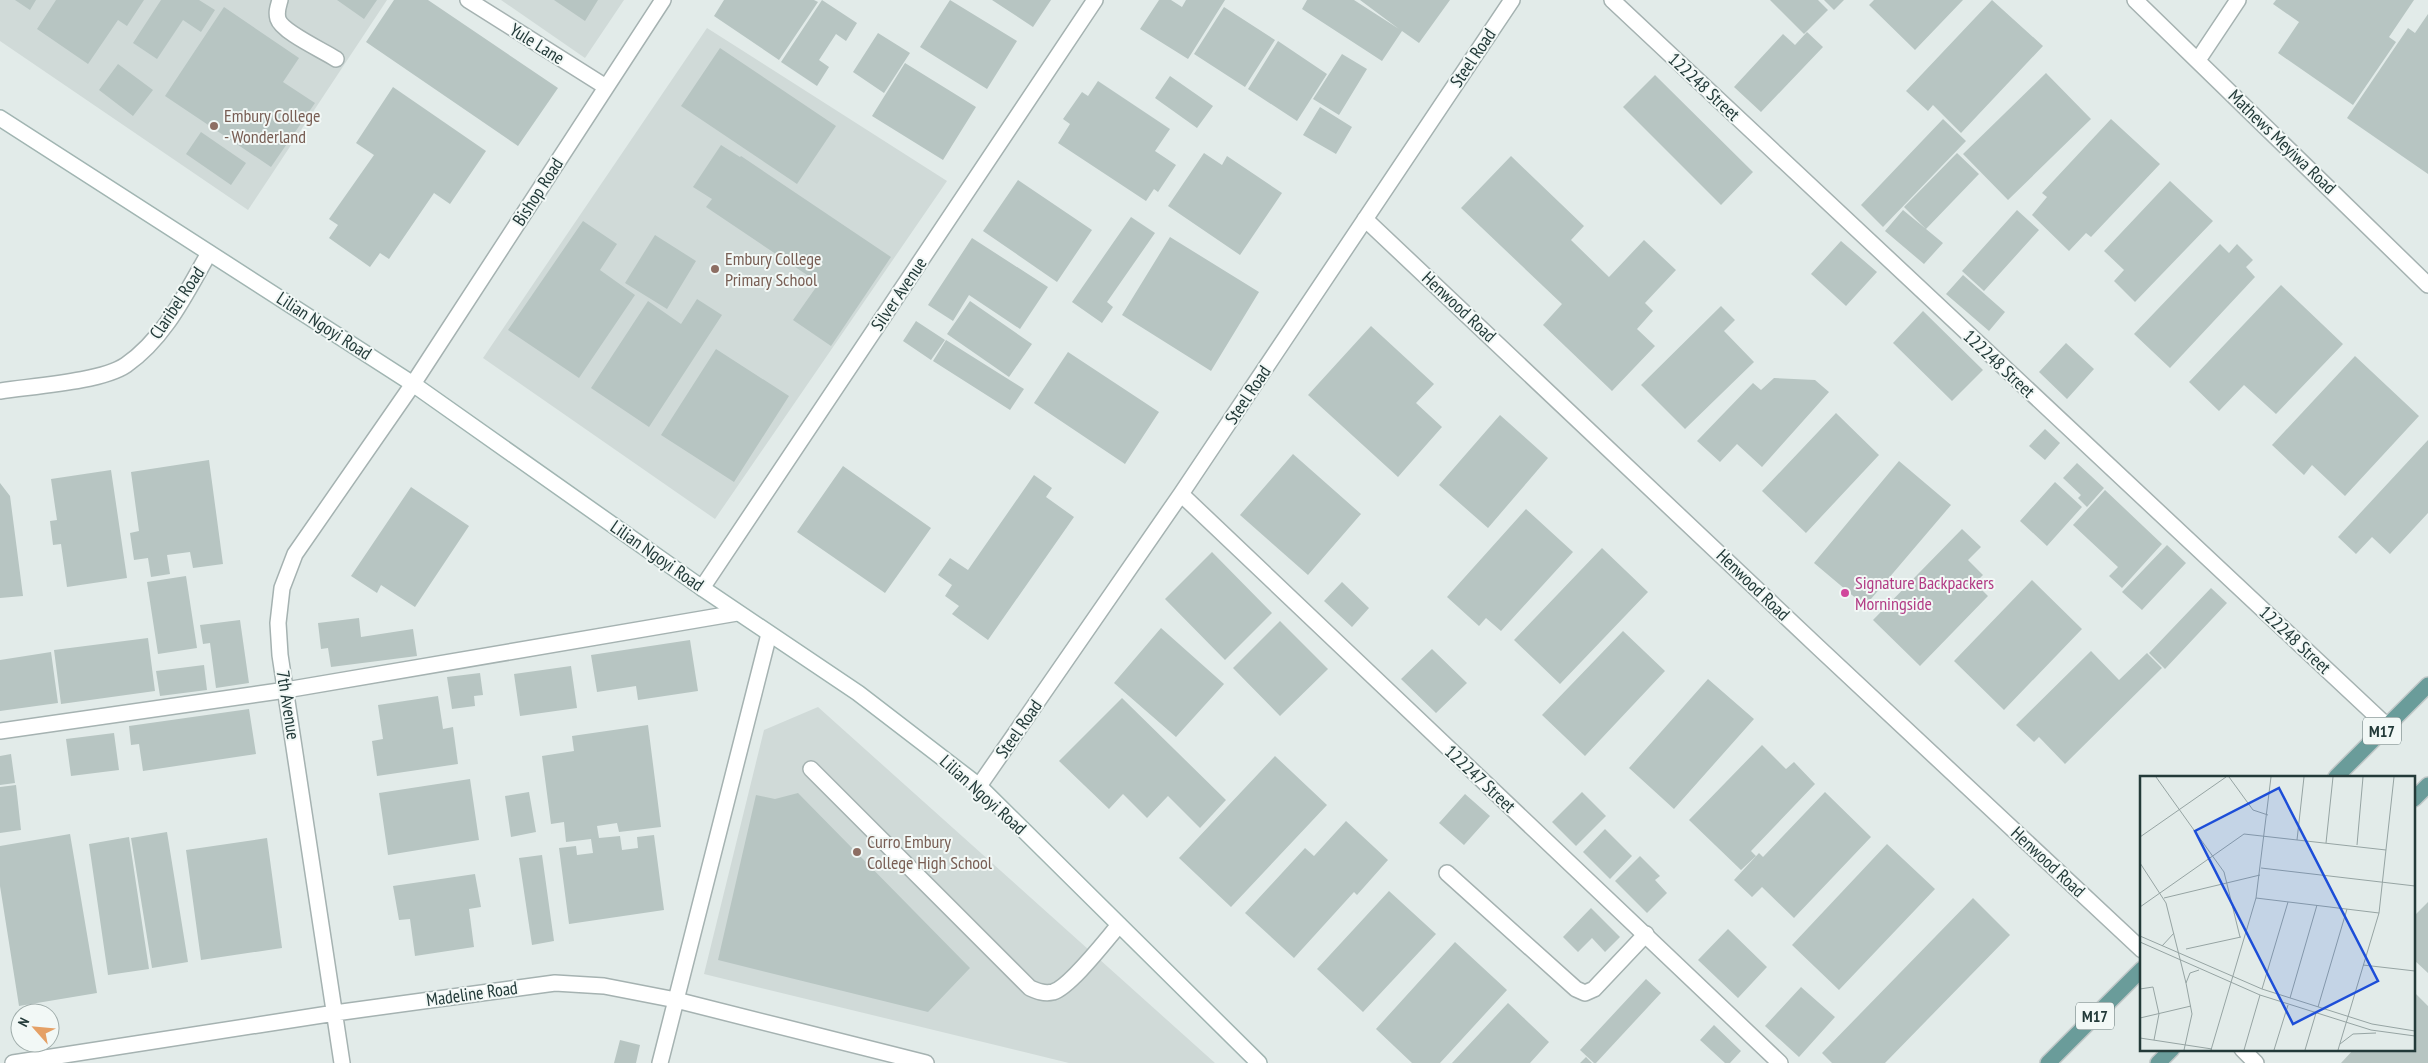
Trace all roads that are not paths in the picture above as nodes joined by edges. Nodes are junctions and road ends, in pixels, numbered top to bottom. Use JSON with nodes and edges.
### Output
{"nodes":[{"id":1,"x":280,"y":0,"type":"edge"},
{"id":2,"x":468,"y":0,"type":"edge"},
{"id":3,"x":663,"y":0,"type":"edge"},
{"id":4,"x":1095,"y":0,"type":"edge"},
{"id":5,"x":1512,"y":0,"type":"edge"},
{"id":6,"x":1612,"y":0,"type":"edge"},
{"id":7,"x":2135,"y":0,"type":"edge"},
{"id":8,"x":2238,"y":0,"type":"edge"},
{"id":9,"x":336,"y":59,"type":"dead end"},
{"id":10,"x":2198,"y":60,"type":"junction"},
{"id":11,"x":606,"y":87,"type":"junction"},
{"id":12,"x":0,"y":118,"type":"edge"},
{"id":13,"x":1365,"y":219,"type":"junction"},
{"id":14,"x":209,"y":253,"type":"junction"},
{"id":15,"x":2428,"y":284,"type":"edge"},
{"id":16,"x":413,"y":384,"type":"junction"},
{"id":17,"x":0,"y":390,"type":"edge"},
{"id":18,"x":1181,"y":494,"type":"junction"},
{"id":19,"x":702,"y":588,"type":"junction"},
{"id":20,"x":738,"y":612,"type":"junction"},
{"id":21,"x":769,"y":634,"type":"junction"},
{"id":22,"x":2428,"y":685,"type":"edge"},
{"id":23,"x":286,"y":690,"type":"junction"},
{"id":24,"x":2387,"y":726,"type":"junction"},
{"id":25,"x":0,"y":731,"type":"edge"},
{"id":26,"x":811,"y":769,"type":"dead end"},
{"id":27,"x":2337,"y":776,"type":"edge"},
{"id":28,"x":2428,"y":785,"type":"edge"},
{"id":29,"x":979,"y":786,"type":"junction"},
{"id":30,"x":2416,"y":797,"type":"edge"},
{"id":31,"x":1447,"y":873,"type":"dead end"},
{"id":32,"x":1119,"y":925,"type":"junction"},
{"id":33,"x":1646,"y":934,"type":"junction"},
{"id":34,"x":2140,"y":948,"type":"edge"},
{"id":35,"x":2140,"y":971,"type":"edge"},
{"id":36,"x":676,"y":1000,"type":"junction"},
{"id":37,"x":335,"y":1013,"type":"junction"},
{"id":38,"x":2171,"y":1050,"type":"edge"},
{"id":39,"x":2243,"y":1050,"type":"edge"},
{"id":40,"x":90,"y":1057,"type":"edge"},
{"id":41,"x":13,"y":1063,"type":"edge"},
{"id":42,"x":342,"y":1063,"type":"edge"},
{"id":43,"x":660,"y":1063,"type":"edge"},
{"id":44,"x":926,"y":1063,"type":"edge"},
{"id":45,"x":1259,"y":1063,"type":"edge"},
{"id":46,"x":1780,"y":1063,"type":"edge"},
{"id":47,"x":2048,"y":1063,"type":"edge"},
{"id":48,"x":2158,"y":1063,"type":"edge"},
{"id":49,"x":2256,"y":1063,"type":"edge"}],
"edges":[{"from":1,"to":9,"type":"street"},
{"from":2,"to":11,"type":"street","name":"Yule Lane"},
{"from":3,"to":11,"type":"street","name":"Bishop Road"},
{"from":4,"to":19,"type":"street","name":"Silver Avenue"},
{"from":5,"to":13,"type":"street","name":"Steel Road"},
{"from":6,"to":24,"type":"street","name":"122248 Street"},
{"from":7,"to":10,"type":"street","name":"Mathews Meyiwa Road"},
{"from":8,"to":10,"type":"street"},
{"from":10,"to":15,"type":"street","name":"Mathews Meyiwa Road"},
{"from":11,"to":16,"type":"street","name":"Bishop Road"},
{"from":12,"to":14,"type":"street","name":"Lilian Ngoyi Road"},
{"from":13,"to":18,"type":"street","name":"Steel Road"},
{"from":13,"to":34,"type":"street","name":"Henwood Road"},
{"from":14,"to":16,"type":"street","name":"Lilian Ngoyi Road"},
{"from":14,"to":17,"type":"street","name":"Claribel Road"},
{"from":16,"to":19,"type":"street","name":"Lilian Ngoyi Road"},
{"from":16,"to":23,"type":"street","name":"7th Avenue"},
{"from":18,"to":29,"type":"street","name":"Steel Road"},
{"from":18,"to":33,"type":"street","name":"122247 Street"},
{"from":19,"to":20,"type":"street","name":"Lilian Ngoyi Road"},
{"from":20,"to":21,"type":"street","name":"Lilian Ngoyi Road"},
{"from":20,"to":23,"type":"street"},
{"from":21,"to":29,"type":"street","name":"Lilian Ngoyi Road"},
{"from":21,"to":36,"type":"street"},
{"from":22,"to":24,"type":"main road","number":"M17"},
{"from":23,"to":25,"type":"street"},
{"from":23,"to":37,"type":"street","name":"7th Avenue"},
{"from":24,"to":27,"type":"main road","number":"M17"},
{"from":26,"to":32,"type":"street"},
{"from":28,"to":30,"type":"main road"},
{"from":29,"to":32,"type":"street","name":"Lilian Ngoyi Road"},
{"from":31,"to":33,"type":"street"},
{"from":32,"to":45,"type":"street","name":"Lilian Ngoyi Road"},
{"from":33,"to":46,"type":"street","name":"122247 Street"},
{"from":35,"to":47,"type":"main road","number":"M17"},
{"from":36,"to":37,"type":"street","name":"Madeline Road"},
{"from":36,"to":43,"type":"street"},
{"from":36,"to":44,"type":"street","name":"Madeline Road"},
{"from":37,"to":40,"type":"street","name":"Madeline Road"},
{"from":37,"to":42,"type":"street","name":"7th Avenue"},
{"from":38,"to":48,"type":"main road"},
{"from":39,"to":49,"type":"street"},
{"from":40,"to":41,"type":"street","name":"Madeline Road"}]}
